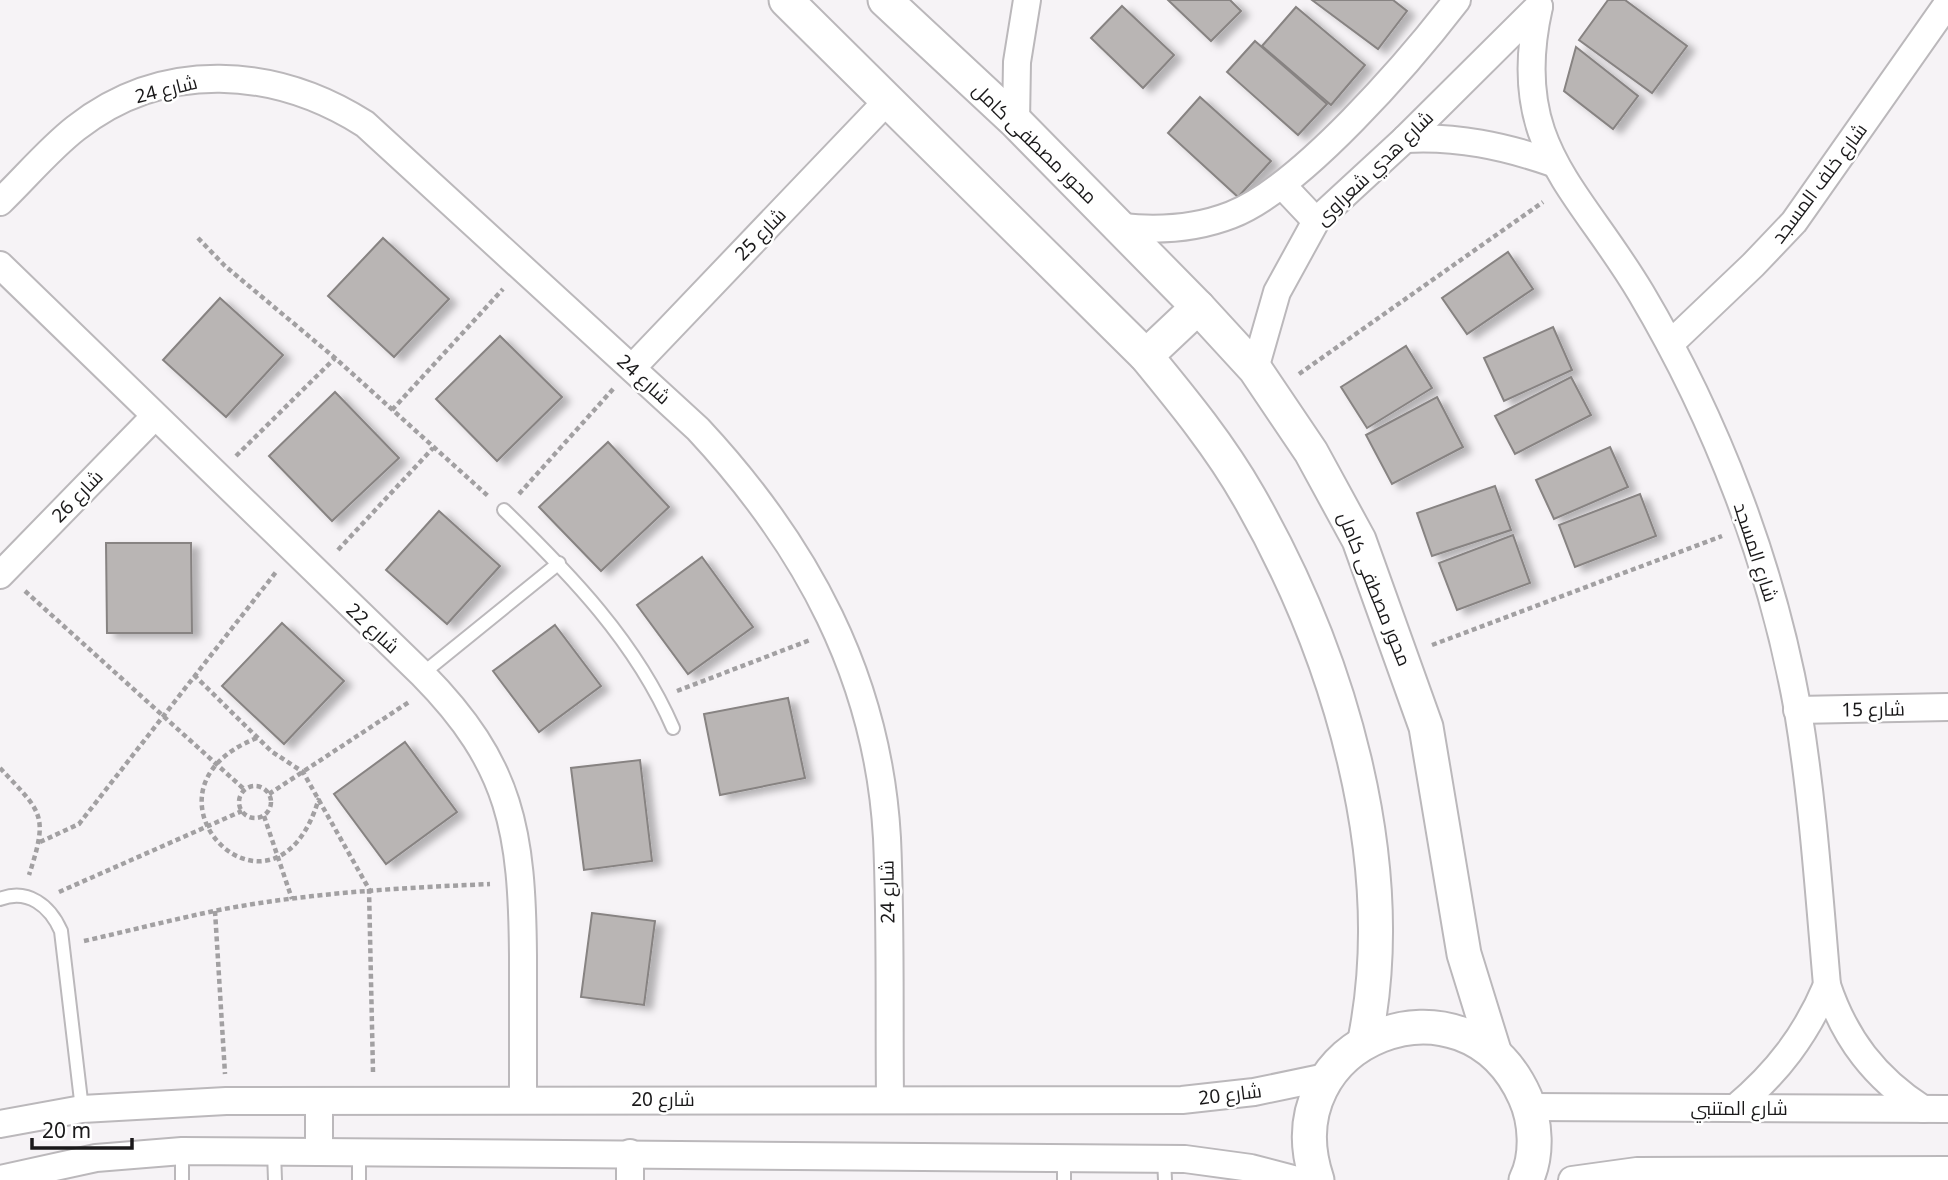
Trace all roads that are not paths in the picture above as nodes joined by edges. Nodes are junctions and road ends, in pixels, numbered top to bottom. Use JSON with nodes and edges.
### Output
{"nodes":[{"id":1,"x":786,"y":0,"type":"edge"},
{"id":2,"x":886,"y":0,"type":"edge"},
{"id":3,"x":1027,"y":0,"type":"edge"},
{"id":4,"x":1457,"y":0,"type":"edge"},
{"id":5,"x":1541,"y":3,"type":"edge"},
{"id":6,"x":1948,"y":3,"type":"edge"},
{"id":7,"x":888,"y":100,"type":"junction"},
{"id":8,"x":1016,"y":122,"type":"junction"},
{"id":9,"x":1405,"y":139,"type":"junction"},
{"id":10,"x":1561,"y":174,"type":"junction"},
{"id":11,"x":1282,"y":185,"type":"junction"},
{"id":12,"x":0,"y":202,"type":"edge"},
{"id":13,"x":1316,"y":221,"type":"junction"},
{"id":14,"x":1122,"y":227,"type":"junction"},
{"id":15,"x":0,"y":265,"type":"edge"},
{"id":16,"x":1198,"y":307,"type":"junction"},
{"id":17,"x":1670,"y":344,"type":"junction"},
{"id":18,"x":1146,"y":356,"type":"junction"},
{"id":19,"x":632,"y":368,"type":"junction"},
{"id":20,"x":1264,"y":381,"type":"junction"},
{"id":21,"x":155,"y":416,"type":"junction"},
{"id":22,"x":504,"y":510,"type":"road end"},
{"id":23,"x":559,"y":564,"type":"junction"},
{"id":24,"x":2,"y":574,"type":"edge"},
{"id":25,"x":427,"y":680,"type":"junction"},
{"id":26,"x":1948,"y":708,"type":"edge"},
{"id":27,"x":1797,"y":710,"type":"junction"},
{"id":28,"x":673,"y":728,"type":"dead end"},
{"id":29,"x":0,"y":899,"type":"edge"},
{"id":30,"x":1827,"y":985,"type":"junction"},
{"id":31,"x":1365,"y":1040,"type":"junction"},
{"id":32,"x":1494,"y":1051,"type":"junction"},
{"id":33,"x":1326,"y":1077,"type":"junction"},
{"id":34,"x":890,"y":1098,"type":"junction"},
{"id":35,"x":523,"y":1100,"type":"junction"},
{"id":36,"x":319,"y":1102,"type":"junction"},
{"id":37,"x":1530,"y":1107,"type":"junction"},
{"id":38,"x":1735,"y":1108,"type":"junction"},
{"id":39,"x":82,"y":1109,"type":"junction"},
{"id":40,"x":1936,"y":1109,"type":"edge"},
{"id":41,"x":0,"y":1124,"type":"edge"},
{"id":42,"x":182,"y":1151,"type":"junction"},
{"id":43,"x":274,"y":1152,"type":"junction"},
{"id":44,"x":318,"y":1152,"type":"junction"},
{"id":45,"x":359,"y":1152,"type":"junction"},
{"id":46,"x":630,"y":1153,"type":"junction"},
{"id":47,"x":1064,"y":1169,"type":"edge"},
{"id":48,"x":1164,"y":1170,"type":"edge"},
{"id":49,"x":1948,"y":1170,"type":"edge"},
{"id":50,"x":0,"y":1179,"type":"edge"},
{"id":51,"x":182,"y":1180,"type":"edge"},
{"id":52,"x":275,"y":1180,"type":"edge"},
{"id":53,"x":359,"y":1180,"type":"edge"},
{"id":54,"x":631,"y":1180,"type":"edge"},
{"id":55,"x":1297,"y":1180,"type":"edge"},
{"id":56,"x":1318,"y":1180,"type":"edge"},
{"id":57,"x":1526,"y":1180,"type":"edge"},
{"id":58,"x":1572,"y":1180,"type":"edge"}],
"edges":[{"from":1,"to":7,"type":"street"},
{"from":2,"to":8,"type":"street","name":"محور مصطفى كامل"},
{"from":3,"to":8,"type":"street"},
{"from":4,"to":11,"type":"street"},
{"from":5,"to":9,"type":"street","name":"شارع هدي شعراوى"},
{"from":5,"to":10,"type":"street","name":"شارع المسجد"},
{"from":6,"to":17,"type":"street","name":"شارع خلف المسجد"},
{"from":7,"to":18,"type":"street"},
{"from":7,"to":19,"type":"street","name":"شارع 25"},
{"from":8,"to":14,"type":"street","name":"محور مصطفى كامل"},
{"from":9,"to":10,"type":"street"},
{"from":9,"to":13,"type":"street","name":"شارع هدي شعراوى"},
{"from":10,"to":17,"type":"street","name":"شارع المسجد"},
{"from":11,"to":13,"type":"street"},
{"from":11,"to":14,"type":"street"},
{"from":12,"to":19,"type":"street","name":"شارع 24"},
{"from":13,"to":20,"type":"street","name":"شارع هدي شعراوى"},
{"from":14,"to":16,"type":"street","name":"محور مصطفى كامل"},
{"from":15,"to":21,"type":"street","name":"شارع 22"},
{"from":16,"to":18,"type":"street"},
{"from":16,"to":20,"type":"street","name":"محور مصطفى كامل"},
{"from":17,"to":27,"type":"street","name":"شارع المسجد"},
{"from":18,"to":31,"type":"street"},
{"from":19,"to":34,"type":"street","name":"شارع 24"},
{"from":20,"to":32,"type":"street","name":"محور مصطفى كامل"},
{"from":21,"to":24,"type":"street","name":"شارع 26"},
{"from":21,"to":25,"type":"street","name":"شارع 22"},
{"from":22,"to":23,"type":"lane"},
{"from":23,"to":25,"type":"lane"},
{"from":23,"to":28,"type":"lane"},
{"from":25,"to":35,"type":"street","name":"شارع 22"},
{"from":26,"to":27,"type":"street","name":"شارع 15"},
{"from":27,"to":30,"type":"street","name":"شارع المسجد"},
{"from":29,"to":39,"type":"lane"},
{"from":30,"to":38,"type":"street","name":"شارع المسجد"},
{"from":30,"to":40,"type":"street","name":"شارع المسجد"},
{"from":31,"to":32,"type":"street"},
{"from":31,"to":33,"type":"street"},
{"from":32,"to":37,"type":"street"},
{"from":33,"to":34,"type":"street","name":"شارع 20"},
{"from":33,"to":56,"type":"street"},
{"from":34,"to":35,"type":"street","name":"شارع 20"},
{"from":35,"to":36,"type":"street","name":"شارع 20"},
{"from":36,"to":39,"type":"street","name":"شارع 20"},
{"from":36,"to":44,"type":"street"},
{"from":37,"to":38,"type":"street","name":"شارع المتنبي"},
{"from":37,"to":57,"type":"street"},
{"from":38,"to":40,"type":"street","name":"شارع المتنبي"},
{"from":39,"to":41,"type":"street","name":"شارع 20"},
{"from":42,"to":43,"type":"street"},
{"from":42,"to":50,"type":"street"},
{"from":42,"to":51,"type":"lane"},
{"from":43,"to":44,"type":"street"},
{"from":43,"to":52,"type":"lane"},
{"from":44,"to":45,"type":"street"},
{"from":45,"to":46,"type":"street"},
{"from":45,"to":53,"type":"lane"},
{"from":46,"to":47,"type":"street"},
{"from":46,"to":54,"type":"street"},
{"from":47,"to":48,"type":"street"},
{"from":48,"to":55,"type":"street"},
{"from":49,"to":58,"type":"street"}]}
